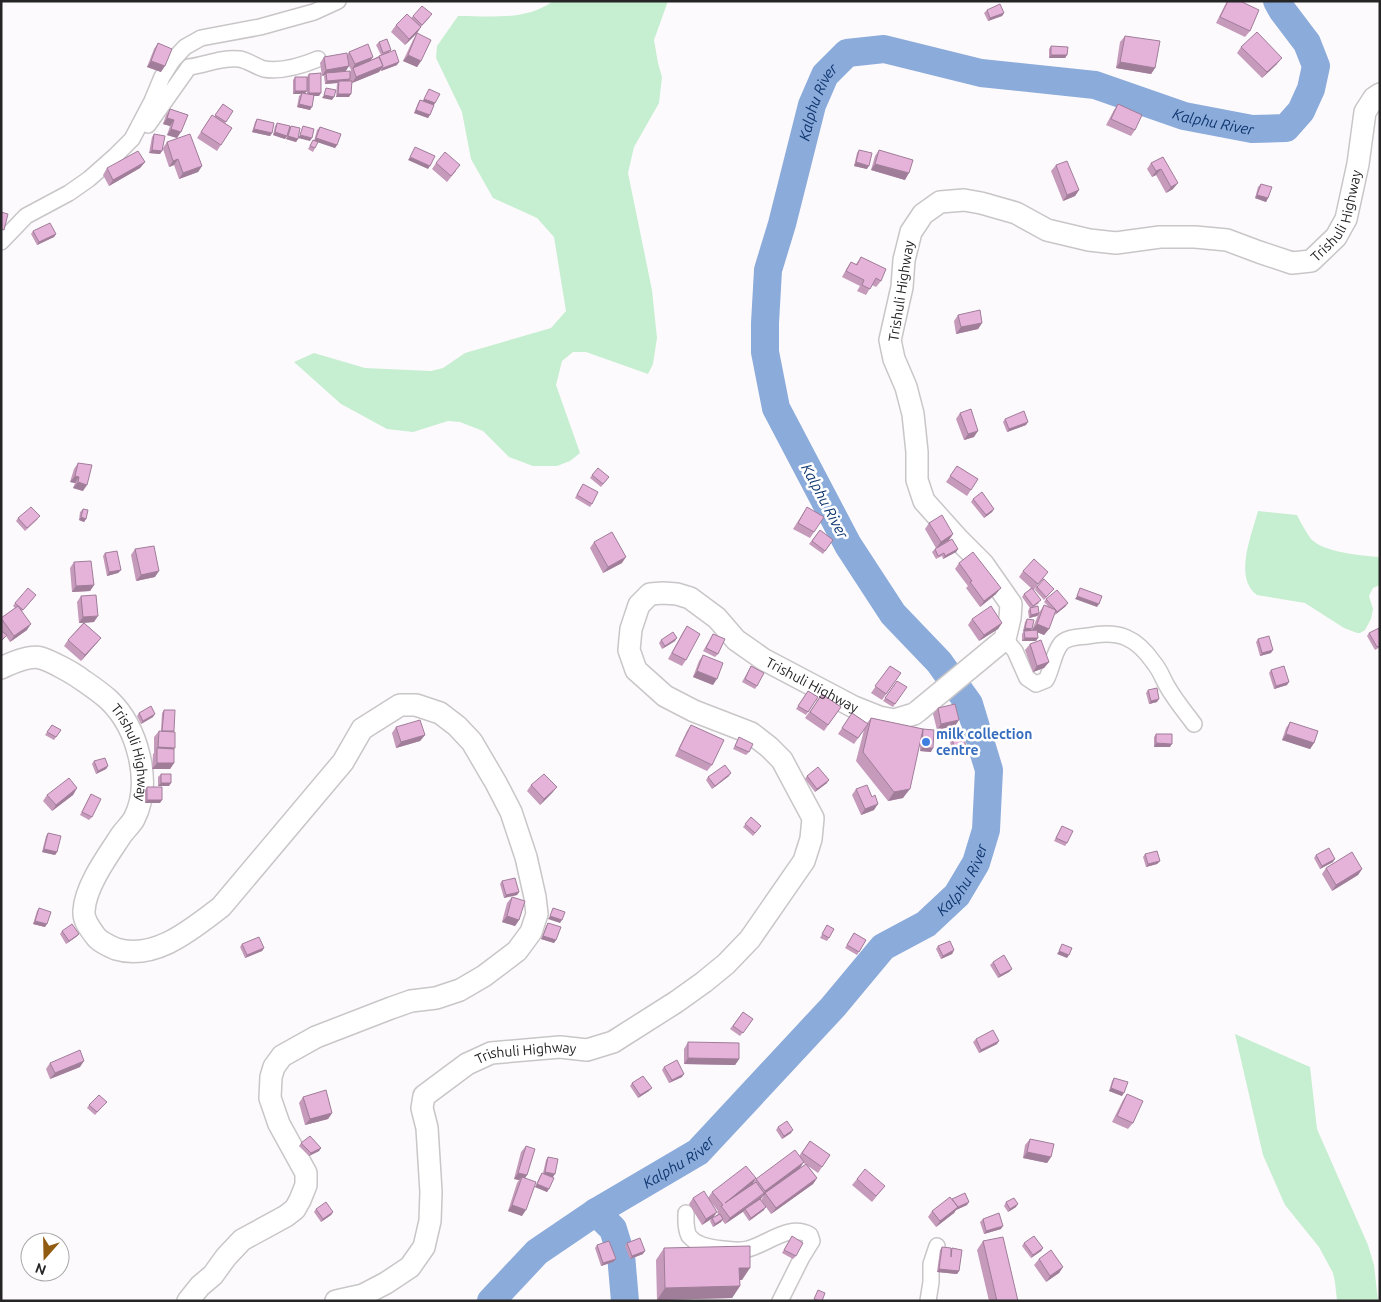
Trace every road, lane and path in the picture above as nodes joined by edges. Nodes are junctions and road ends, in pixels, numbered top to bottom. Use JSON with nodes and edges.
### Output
{"nodes":[{"id":1,"x":338,"y":1,"type":"edge"},
{"id":2,"x":318,"y":59,"type":"dead end"},
{"id":3,"x":1380,"y":94,"type":"edge"},
{"id":4,"x":132,"y":139,"type":"junction"},
{"id":5,"x":1,"y":242,"type":"edge"},
{"id":6,"x":1005,"y":639,"type":"junction"},
{"id":7,"x":1,"y":668,"type":"edge"},
{"id":8,"x":1194,"y":724,"type":"dead end"},
{"id":9,"x":686,"y":1213,"type":"dead end"},
{"id":10,"x":937,"y":1246,"type":"dead end"},
{"id":11,"x":188,"y":1301,"type":"edge"},
{"id":12,"x":336,"y":1301,"type":"edge"},
{"id":13,"x":780,"y":1301,"type":"edge"},
{"id":14,"x":928,"y":1301,"type":"edge"}],
"edges":[{"from":1,"to":4,"type":"street"},
{"from":2,"to":4,"type":"street"},
{"from":3,"to":6,"type":"street","name":"Trishuli Highway"},
{"from":4,"to":5,"type":"street"},
{"from":6,"to":8,"type":"street"},
{"from":6,"to":12,"type":"street","name":"Trishuli Highway"},
{"from":7,"to":11,"type":"street","name":"Trishuli Highway"},
{"from":9,"to":13,"type":"street"},
{"from":10,"to":14,"type":"street"}]}
